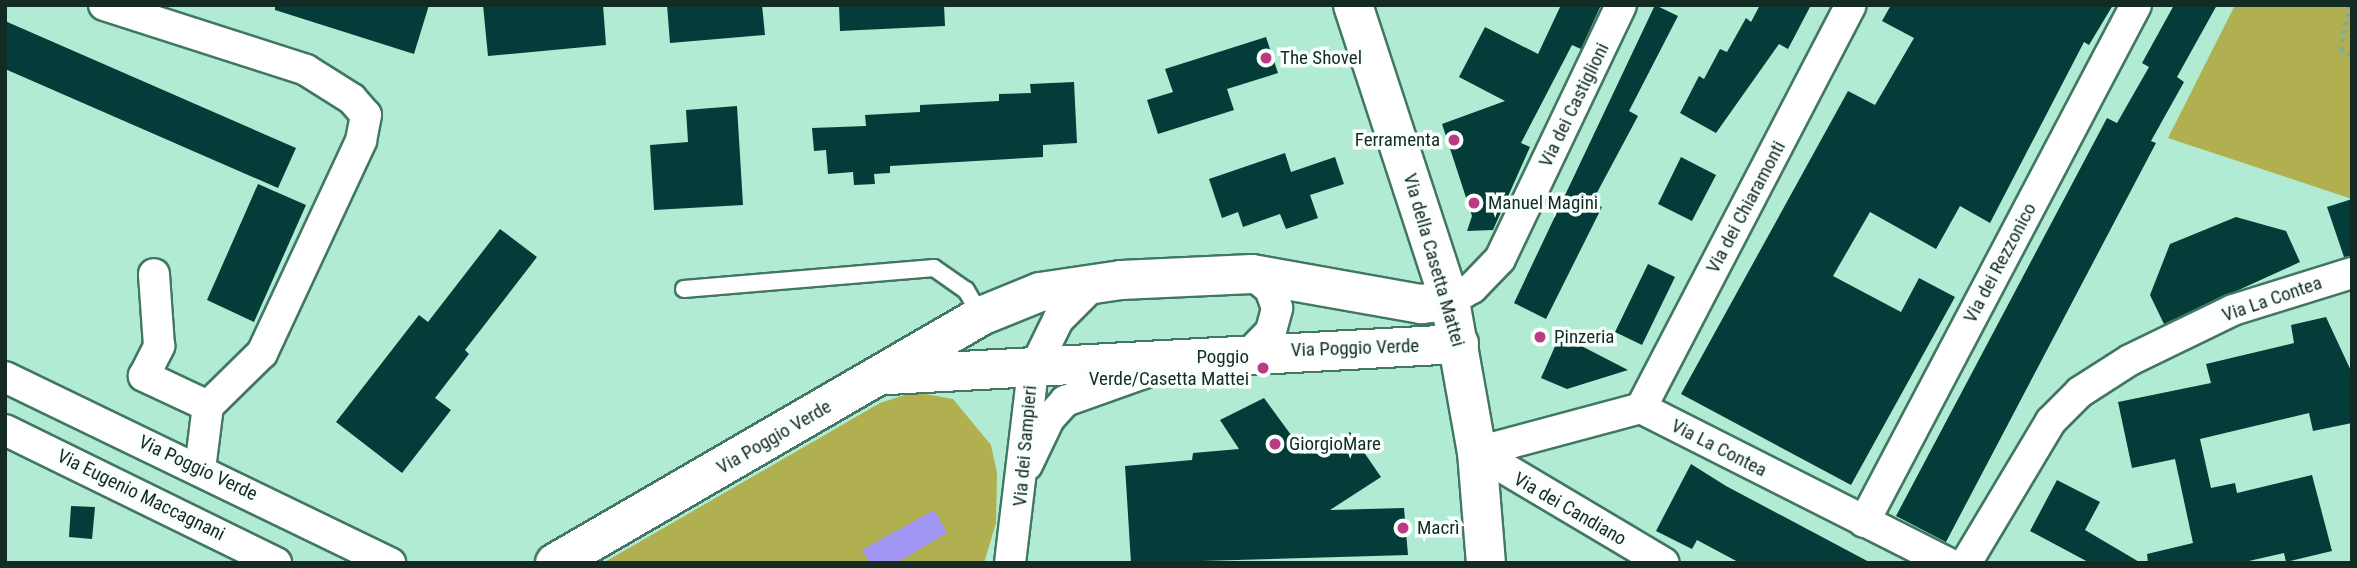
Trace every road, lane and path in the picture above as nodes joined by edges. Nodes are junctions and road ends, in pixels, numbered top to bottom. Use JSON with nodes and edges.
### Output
{"nodes":[{"id":1,"x":104,"y":5,"type":"edge"},
{"id":2,"x":1353,"y":5,"type":"edge"},
{"id":3,"x":1621,"y":5,"type":"edge"},
{"id":4,"x":1852,"y":5,"type":"edge"},
{"id":5,"x":2136,"y":5,"type":"edge"},
{"id":6,"x":2350,"y":5,"type":"edge"},
{"id":7,"x":2352,"y":55,"type":"edge"},
{"id":8,"x":2352,"y":273,"type":"edge"},
{"id":9,"x":154,"y":274,"type":"dead end"},
{"id":10,"x":1252,"y":274,"type":"junction"},
{"id":11,"x":1095,"y":283,"type":"junction"},
{"id":12,"x":684,"y":289,"type":"dead end"},
{"id":13,"x":1450,"y":301,"type":"junction"},
{"id":14,"x":981,"y":316,"type":"junction"},
{"id":15,"x":1459,"y":344,"type":"junction"},
{"id":16,"x":1251,"y":352,"type":"junction"},
{"id":17,"x":1178,"y":362,"type":"junction"},
{"id":18,"x":1033,"y":371,"type":"junction"},
{"id":19,"x":884,"y":375,"type":"junction"},
{"id":20,"x":5,"y":377,"type":"edge"},
{"id":21,"x":208,"y":406,"type":"junction"},
{"id":22,"x":1641,"y":408,"type":"junction"},
{"id":23,"x":5,"y":430,"type":"edge"},
{"id":24,"x":1477,"y":452,"type":"junction"},
{"id":25,"x":1026,"y":468,"type":"junction"},
{"id":26,"x":200,"y":469,"type":"junction"},
{"id":27,"x":1864,"y":522,"type":"junction"},
{"id":28,"x":276,"y":563,"type":"edge"},
{"id":29,"x":390,"y":563,"type":"edge"},
{"id":30,"x":555,"y":563,"type":"edge"},
{"id":31,"x":1010,"y":563,"type":"edge"},
{"id":32,"x":1486,"y":563,"type":"edge"},
{"id":33,"x":1664,"y":563,"type":"edge"},
{"id":34,"x":1948,"y":563,"type":"edge"},
{"id":35,"x":1966,"y":563,"type":"edge"}],
"edges":[{"from":1,"to":21,"type":"street"},
{"from":2,"to":13,"type":"street","name":"Via della Casetta Mattei"},
{"from":3,"to":13,"type":"street","name":"Via dei Castiglioni"},
{"from":4,"to":22,"type":"street","name":"Via dei Chiaramonti"},
{"from":5,"to":27,"type":"street","name":"Via dei Rezzonico"},
{"from":6,"to":7,"type":"path"},
{"from":8,"to":35,"type":"street","name":"Via La Contea"},
{"from":9,"to":21,"type":"street"},
{"from":10,"to":11,"type":"street","name":"Via Poggio Verde"},
{"from":10,"to":13,"type":"street","name":"Via Poggio Verde"},
{"from":10,"to":16,"type":"street","name":"Via Poggio Verde"},
{"from":11,"to":14,"type":"street","name":"Via Poggio Verde"},
{"from":11,"to":18,"type":"street"},
{"from":12,"to":14,"type":"lane"},
{"from":13,"to":15,"type":"street","name":"Via della Casetta Mattei"},
{"from":14,"to":19,"type":"street","name":"Via Poggio Verde"},
{"from":15,"to":16,"type":"street","name":"Via Poggio Verde"},
{"from":15,"to":24,"type":"street","name":"Via della Casetta Mattei"},
{"from":16,"to":17,"type":"street","name":"Via Poggio Verde"},
{"from":17,"to":18,"type":"street","name":"Via Poggio Verde"},
{"from":17,"to":25,"type":"street"},
{"from":18,"to":19,"type":"street","name":"Via Poggio Verde"},
{"from":18,"to":25,"type":"street","name":"Via dei Sampieri"},
{"from":19,"to":30,"type":"street","name":"Via Poggio Verde"},
{"from":20,"to":26,"type":"street","name":"Via Poggio Verde"},
{"from":21,"to":26,"type":"street"},
{"from":22,"to":24,"type":"street"},
{"from":22,"to":27,"type":"street","name":"Via La Contea"},
{"from":23,"to":28,"type":"street","name":"Via Eugenio Maccagnani"},
{"from":24,"to":32,"type":"street","name":"Via della Casetta Mattei"},
{"from":24,"to":33,"type":"street","name":"Via dei Candiano"},
{"from":25,"to":31,"type":"street","name":"Via dei Sampieri"},
{"from":26,"to":29,"type":"street","name":"Via Poggio Verde"},
{"from":27,"to":34,"type":"street","name":"Via La Contea"}]}
